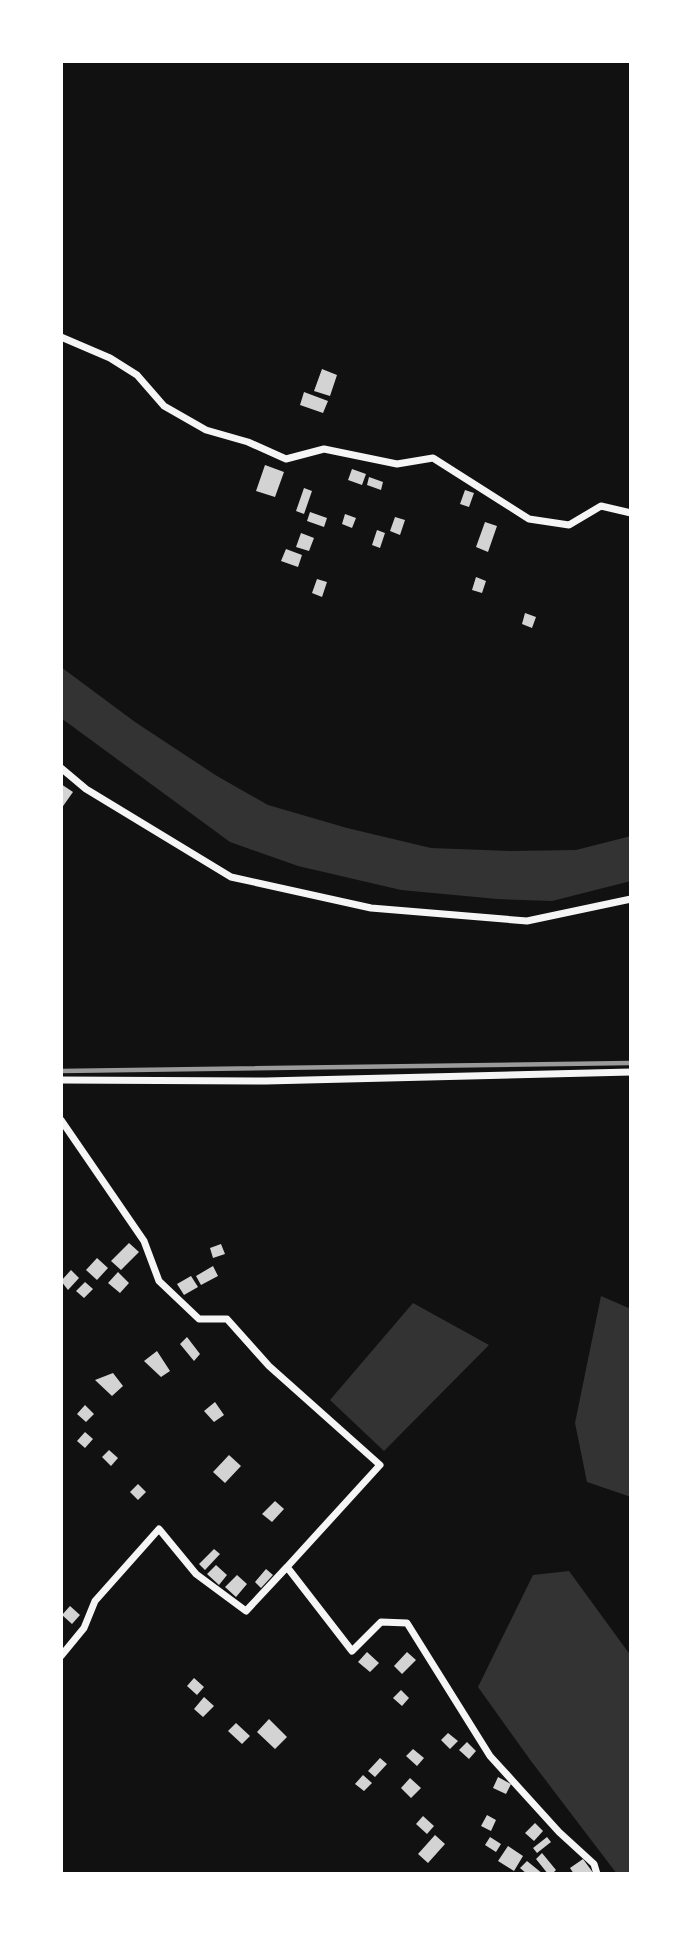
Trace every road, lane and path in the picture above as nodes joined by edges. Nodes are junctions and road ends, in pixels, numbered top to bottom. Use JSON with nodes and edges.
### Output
{"nodes":[{"id":1,"x":61,"y":337,"type":"edge"},
{"id":2,"x":631,"y":513,"type":"edge"},
{"id":3,"x":61,"y":768,"type":"edge"},
{"id":4,"x":631,"y":899,"type":"edge"},
{"id":5,"x":631,"y":1072,"type":"edge"},
{"id":6,"x":61,"y":1080,"type":"edge"},
{"id":7,"x":61,"y":1120,"type":"edge"},
{"id":8,"x":287,"y":1567,"type":"junction"},
{"id":9,"x":61,"y":1656,"type":"edge"},
{"id":10,"x":597,"y":1874,"type":"edge"}],
"edges":[{"from":1,"to":2,"type":"street"},
{"from":3,"to":4,"type":"street"},
{"from":5,"to":6,"type":"street"},
{"from":7,"to":8,"type":"street"},
{"from":8,"to":9,"type":"street"},
{"from":8,"to":10,"type":"street"}]}
